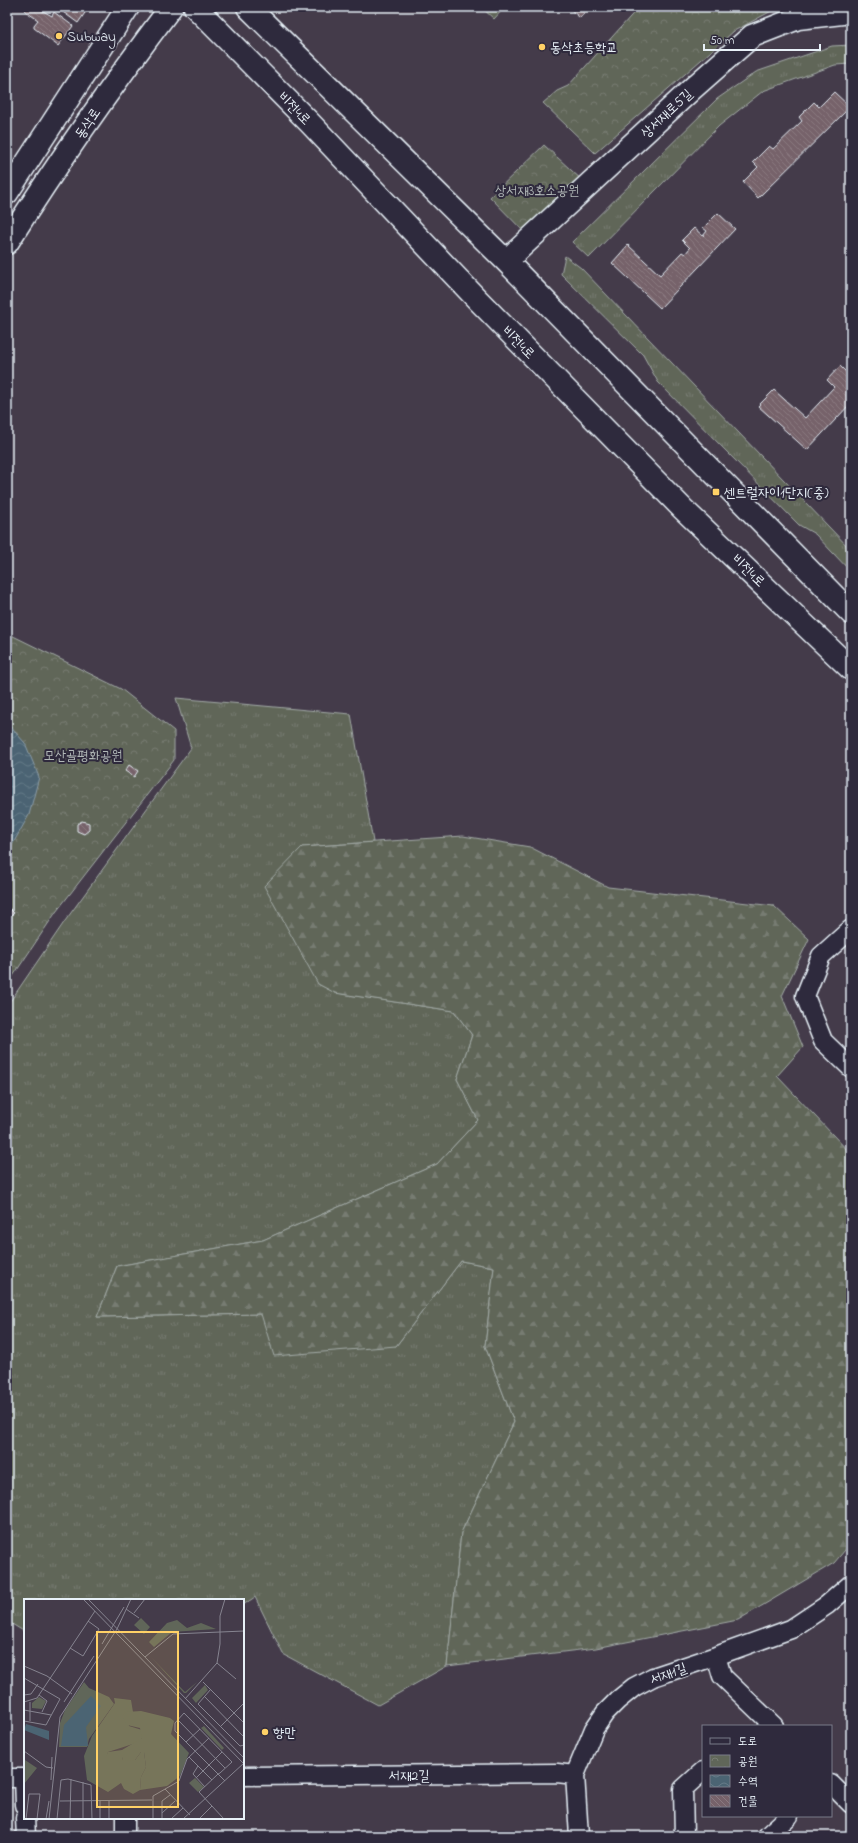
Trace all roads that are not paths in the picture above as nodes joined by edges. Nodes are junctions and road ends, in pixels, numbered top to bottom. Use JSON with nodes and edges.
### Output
{"nodes":[{"id":1,"x":128,"y":7,"type":"edge"},
{"id":2,"x":171,"y":7,"type":"edge"},
{"id":3,"x":195,"y":7,"type":"edge"},
{"id":4,"x":248,"y":7,"type":"edge"},
{"id":5,"x":851,"y":12,"type":"edge"},
{"id":6,"x":7,"y":193,"type":"edge"},
{"id":7,"x":7,"y":243,"type":"edge"},
{"id":8,"x":506,"y":261,"type":"junction"},
{"id":9,"x":851,"y":613,"type":"edge"},
{"id":10,"x":851,"y":669,"type":"edge"},
{"id":11,"x":851,"y":929,"type":"edge"},
{"id":12,"x":851,"y":1068,"type":"edge"},
{"id":13,"x":851,"y":1584,"type":"edge"},
{"id":14,"x":716,"y":1656,"type":"junction"},
{"id":15,"x":765,"y":1723,"type":"edge"},
{"id":16,"x":702,"y":1772,"type":"edge"},
{"id":17,"x":575,"y":1775,"type":"junction"},
{"id":18,"x":244,"y":1776,"type":"edge"},
{"id":19,"x":19,"y":1778,"type":"edge"},
{"id":20,"x":832,"y":1785,"type":"edge"},
{"id":21,"x":24,"y":1800,"type":"edge"},
{"id":22,"x":851,"y":1804,"type":"edge"},
{"id":23,"x":788,"y":1817,"type":"edge"},
{"id":24,"x":25,"y":1819,"type":"edge"},
{"id":25,"x":125,"y":1819,"type":"edge"},
{"id":26,"x":26,"y":1836,"type":"edge"},
{"id":27,"x":125,"y":1836,"type":"edge"},
{"id":28,"x":579,"y":1836,"type":"edge"},
{"id":29,"x":684,"y":1836,"type":"edge"},
{"id":30,"x":767,"y":1836,"type":"edge"}],
"edges":[{"from":1,"to":6,"type":"main road","name":"동삭로"},
{"from":2,"to":7,"type":"main road","name":"동삭로"},
{"from":3,"to":10,"type":"main road","name":"비전4로"},
{"from":4,"to":8,"type":"main road"},
{"from":5,"to":8,"type":"main road","name":"상서재로5길"},
{"from":8,"to":9,"type":"main road"},
{"from":11,"to":12,"type":"street"},
{"from":13,"to":14,"type":"street","name":"서재1길"},
{"from":14,"to":15,"type":"street"},
{"from":14,"to":17,"type":"street","name":"서재1길"},
{"from":16,"to":29,"type":"street"},
{"from":17,"to":18,"type":"street","name":"서재2길"},
{"from":17,"to":28,"type":"street","name":"서재1길"},
{"from":19,"to":21,"type":"street"},
{"from":20,"to":22,"type":"street"},
{"from":23,"to":30,"type":"street"},
{"from":24,"to":26,"type":"street"},
{"from":25,"to":27,"type":"street"}]}
